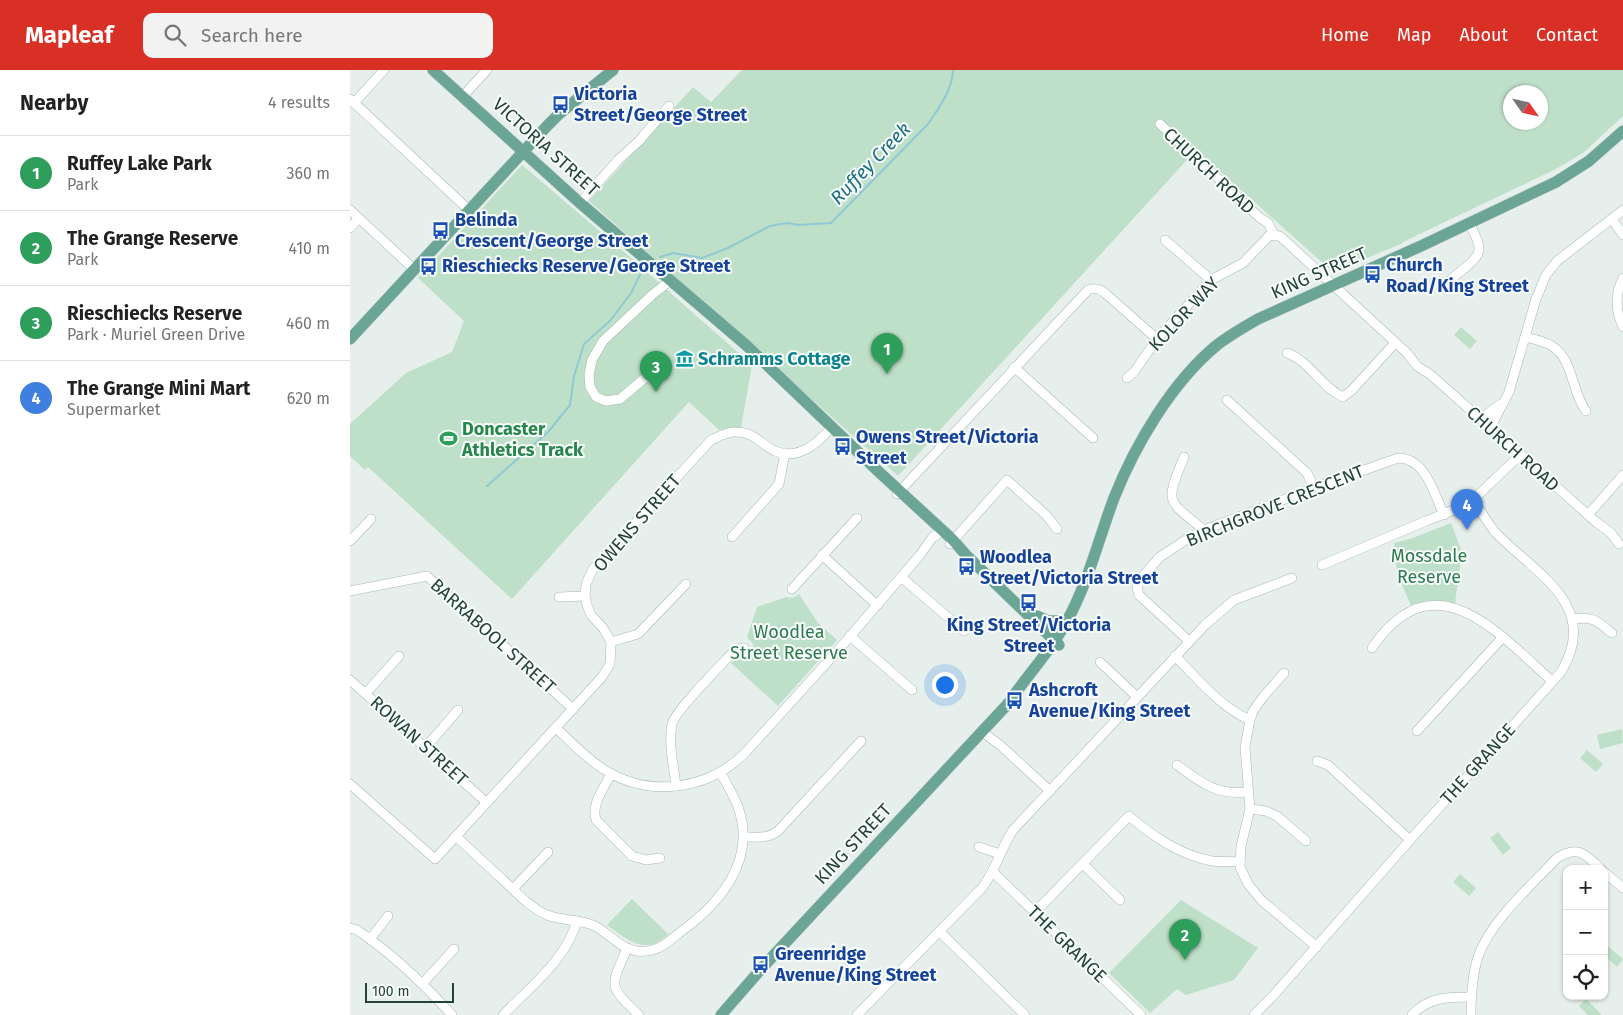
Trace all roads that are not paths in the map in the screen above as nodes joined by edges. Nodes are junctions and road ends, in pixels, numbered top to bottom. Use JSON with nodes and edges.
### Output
{"nodes":[{"id":1,"x":384,"y":70,"type":"edge"},
{"id":2,"x":433,"y":70,"type":"edge"},
{"id":3,"x":487,"y":70,"type":"edge"},
{"id":4,"x":613,"y":70,"type":"edge"},
{"id":5,"x":463,"y":96,"type":"junction"},
{"id":6,"x":352,"y":101,"type":"edge"},
{"id":7,"x":669,"y":106,"type":"dead end"},
{"id":8,"x":1160,"y":124,"type":"dead end"},
{"id":9,"x":1623,"y":131,"type":"edge"},
{"id":10,"x":524,"y":152,"type":"junction"},
{"id":11,"x":580,"y":203,"type":"junction"},
{"id":12,"x":350,"y":210,"type":"edge"},
{"id":13,"x":469,"y":210,"type":"junction"},
{"id":14,"x":1623,"y":210,"type":"edge"},
{"id":15,"x":359,"y":218,"type":"junction"},
{"id":16,"x":1612,"y":219,"type":"junction"},
{"id":17,"x":1469,"y":222,"type":"junction"},
{"id":18,"x":350,"y":228,"type":"edge"},
{"id":19,"x":1271,"y":235,"type":"junction"},
{"id":20,"x":1623,"y":236,"type":"edge"},
{"id":21,"x":1165,"y":240,"type":"dead end"},
{"id":22,"x":415,"y":270,"type":"junction"},
{"id":23,"x":1623,"y":278,"type":"edge"},
{"id":24,"x":670,"y":280,"type":"junction"},
{"id":25,"x":1211,"y":280,"type":"junction"},
{"id":26,"x":1333,"y":286,"type":"junction"},
{"id":27,"x":1444,"y":289,"type":"dead end"},
{"id":28,"x":1623,"y":327,"type":"edge"},
{"id":29,"x":1525,"y":337,"type":"junction"},
{"id":30,"x":350,"y":339,"type":"edge"},
{"id":31,"x":1157,"y":339,"type":"junction"},
{"id":32,"x":1395,"y":343,"type":"junction"},
{"id":33,"x":1287,"y":353,"type":"dead end"},
{"id":34,"x":659,"y":366,"type":"dead end"},
{"id":35,"x":1014,"y":368,"type":"junction"},
{"id":36,"x":1127,"y":378,"type":"dead end"},
{"id":37,"x":1227,"y":400,"type":"dead end"},
{"id":38,"x":1504,"y":403,"type":"junction"},
{"id":39,"x":1586,"y":411,"type":"dead end"},
{"id":40,"x":1480,"y":419,"type":"junction"},
{"id":41,"x":832,"y":427,"type":"junction"},
{"id":42,"x":1490,"y":428,"type":"junction"},
{"id":43,"x":1093,"y":438,"type":"dead end"},
{"id":44,"x":785,"y":453,"type":"junction"},
{"id":45,"x":1518,"y":453,"type":"junction"},
{"id":46,"x":1184,"y":457,"type":"dead end"},
{"id":47,"x":1623,"y":476,"type":"edge"},
{"id":48,"x":1314,"y":488,"type":"junction"},
{"id":49,"x":899,"y":492,"type":"junction"},
{"id":50,"x":1473,"y":500,"type":"junction"},
{"id":51,"x":1444,"y":515,"type":"junction"},
{"id":52,"x":1588,"y":515,"type":"junction"},
{"id":53,"x":857,"y":518,"type":"dead end"},
{"id":54,"x":371,"y":519,"type":"dead end"},
{"id":55,"x":1104,"y":526,"type":"junction"},
{"id":56,"x":1057,"y":530,"type":"dead end"},
{"id":57,"x":1204,"y":530,"type":"junction"},
{"id":58,"x":940,"y":533,"type":"junction"},
{"id":59,"x":732,"y":537,"type":"dead end"},
{"id":60,"x":350,"y":541,"type":"edge"},
{"id":61,"x":951,"y":542,"type":"junction"},
{"id":62,"x":1621,"y":546,"type":"edge"},
{"id":63,"x":822,"y":555,"type":"junction"},
{"id":64,"x":1322,"y":565,"type":"dead end"},
{"id":65,"x":980,"y":567,"type":"junction"},
{"id":66,"x":901,"y":577,"type":"junction"},
{"id":67,"x":1292,"y":578,"type":"dead end"},
{"id":68,"x":686,"y":584,"type":"dead end"},
{"id":69,"x":792,"y":589,"type":"dead end"},
{"id":70,"x":350,"y":591,"type":"edge"},
{"id":71,"x":585,"y":596,"type":"junction"},
{"id":72,"x":559,"y":598,"type":"dead end"},
{"id":73,"x":877,"y":605,"type":"junction"},
{"id":74,"x":1037,"y":616,"type":"junction"},
{"id":75,"x":1573,"y":619,"type":"junction"},
{"id":76,"x":1067,"y":621,"type":"junction"},
{"id":77,"x":1044,"y":630,"type":"junction"},
{"id":78,"x":964,"y":631,"type":"dead end"},
{"id":79,"x":1612,"y":633,"type":"dead end"},
{"id":80,"x":850,"y":636,"type":"junction"},
{"id":81,"x":1503,"y":637,"type":"junction"},
{"id":82,"x":1059,"y":640,"type":"junction"},
{"id":83,"x":1189,"y":641,"type":"junction"},
{"id":84,"x":611,"y":642,"type":"junction"},
{"id":85,"x":744,"y":648,"type":"dead end"},
{"id":86,"x":1372,"y":648,"type":"dead end"},
{"id":87,"x":399,"y":656,"type":"dead end"},
{"id":88,"x":1175,"y":656,"type":"junction"},
{"id":89,"x":1100,"y":662,"type":"dead end"},
{"id":90,"x":1284,"y":673,"type":"dead end"},
{"id":91,"x":350,"y":680,"type":"edge"},
{"id":92,"x":1552,"y":681,"type":"junction"},
{"id":93,"x":1023,"y":682,"type":"junction"},
{"id":94,"x":912,"y":690,"type":"dead end"},
{"id":95,"x":366,"y":693,"type":"junction"},
{"id":96,"x":1137,"y":697,"type":"junction"},
{"id":97,"x":1012,"y":698,"type":"junction"},
{"id":98,"x":573,"y":709,"type":"junction"},
{"id":99,"x":458,"y":710,"type":"dead end"},
{"id":100,"x":1250,"y":720,"type":"junction"},
{"id":101,"x":556,"y":728,"type":"junction"},
{"id":102,"x":983,"y":729,"type":"junction"},
{"id":103,"x":1417,"y":731,"type":"dead end"},
{"id":104,"x":861,"y":741,"type":"dead end"},
{"id":105,"x":426,"y":747,"type":"junction"},
{"id":106,"x":1317,"y":761,"type":"dead end"},
{"id":107,"x":1177,"y":765,"type":"dead end"},
{"id":108,"x":720,"y":772,"type":"junction"},
{"id":109,"x":611,"y":774,"type":"junction"},
{"id":110,"x":350,"y":784,"type":"edge"},
{"id":111,"x":676,"y":786,"type":"junction"},
{"id":112,"x":1050,"y":791,"type":"junction"},
{"id":113,"x":1248,"y":792,"type":"junction"},
{"id":114,"x":487,"y":803,"type":"junction"},
{"id":115,"x":1250,"y":808,"type":"junction"},
{"id":116,"x":456,"y":836,"type":"junction"},
{"id":117,"x":744,"y":837,"type":"junction"},
{"id":118,"x":1410,"y":840,"type":"junction"},
{"id":119,"x":1306,"y":841,"type":"dead end"},
{"id":120,"x":979,"y":847,"type":"dead end"},
{"id":121,"x":548,"y":852,"type":"dead end"},
{"id":122,"x":1000,"y":854,"type":"junction"},
{"id":123,"x":660,"y":858,"type":"dead end"},
{"id":124,"x":1240,"y":862,"type":"junction"},
{"id":125,"x":1083,"y":864,"type":"junction"},
{"id":126,"x":1596,"y":865,"type":"edge"},
{"id":127,"x":993,"y":872,"type":"junction"},
{"id":128,"x":1608,"y":875,"type":"edge"},
{"id":129,"x":1623,"y":888,"type":"edge"},
{"id":130,"x":513,"y":889,"type":"junction"},
{"id":131,"x":1120,"y":900,"type":"dead end"},
{"id":132,"x":1035,"y":912,"type":"junction"},
{"id":133,"x":388,"y":916,"type":"dead end"},
{"id":134,"x":577,"y":921,"type":"junction"},
{"id":135,"x":350,"y":928,"type":"edge"},
{"id":136,"x":940,"y":932,"type":"junction"},
{"id":137,"x":370,"y":939,"type":"junction"},
{"id":138,"x":1317,"y":947,"type":"junction"},
{"id":139,"x":627,"y":948,"type":"junction"},
{"id":140,"x":454,"y":949,"type":"dead end"},
{"id":141,"x":423,"y":983,"type":"junction"},
{"id":142,"x":1471,"y":996,"type":"junction"},
{"id":143,"x":507,"y":1014,"type":"edge"},
{"id":144,"x":452,"y":1015,"type":"edge"},
{"id":145,"x":640,"y":1015,"type":"edge"},
{"id":146,"x":721,"y":1015,"type":"edge"},
{"id":147,"x":857,"y":1015,"type":"edge"},
{"id":148,"x":1025,"y":1015,"type":"edge"},
{"id":149,"x":1141,"y":1015,"type":"edge"},
{"id":150,"x":1254,"y":1015,"type":"edge"},
{"id":151,"x":1412,"y":1015,"type":"edge"},
{"id":152,"x":1471,"y":1015,"type":"edge"}],
"edges":[{"from":1,"to":6,"type":"street"},
{"from":2,"to":5,"type":"main road","name":"VICTORIA STREET"},
{"from":3,"to":5,"type":"street"},
{"from":4,"to":10,"type":"main road"},
{"from":5,"to":10,"type":"main road","name":"VICTORIA STREET"},
{"from":6,"to":13,"type":"street"},
{"from":7,"to":11,"type":"street"},
{"from":8,"to":19,"type":"street","name":"CHURCH ROAD"},
{"from":9,"to":17,"type":"main road","name":"KING STREET"},
{"from":10,"to":11,"type":"main road","name":"VICTORIA STREET"},
{"from":10,"to":13,"type":"main road"},
{"from":11,"to":24,"type":"main road","name":"VICTORIA STREET"},
{"from":12,"to":15,"type":"street"},
{"from":13,"to":22,"type":"main road"},
{"from":14,"to":16,"type":"street"},
{"from":15,"to":18,"type":"street"},
{"from":15,"to":22,"type":"street"},
{"from":16,"to":20,"type":"street"},
{"from":16,"to":29,"type":"street"},
{"from":17,"to":26,"type":"main road","name":"KING STREET"},
{"from":17,"to":27,"type":"street"},
{"from":19,"to":25,"type":"street","name":"KOLOR WAY"},
{"from":19,"to":26,"type":"street","name":"CHURCH ROAD"},
{"from":21,"to":25,"type":"street"},
{"from":22,"to":30,"type":"main road"},
{"from":23,"to":28,"type":"street"},
{"from":24,"to":34,"type":"street"},
{"from":24,"to":41,"type":"main road","name":"VICTORIA STREET"},
{"from":25,"to":31,"type":"street","name":"KOLOR WAY"},
{"from":26,"to":32,"type":"street","name":"CHURCH ROAD"},
{"from":26,"to":55,"type":"main road","name":"KING STREET"},
{"from":29,"to":38,"type":"street"},
{"from":29,"to":39,"type":"street"},
{"from":31,"to":35,"type":"street"},
{"from":31,"to":36,"type":"street","name":"KOLOR WAY"},
{"from":32,"to":33,"type":"street"},
{"from":32,"to":40,"type":"street","name":"CHURCH ROAD"},
{"from":35,"to":43,"type":"street"},
{"from":35,"to":49,"type":"street"},
{"from":37,"to":48,"type":"street"},
{"from":38,"to":40,"type":"street"},
{"from":38,"to":42,"type":"street"},
{"from":40,"to":42,"type":"street","name":"CHURCH ROAD"},
{"from":41,"to":44,"type":"street"},
{"from":41,"to":49,"type":"main road","name":"VICTORIA STREET"},
{"from":42,"to":45,"type":"street","name":"CHURCH ROAD"},
{"from":44,"to":59,"type":"street"},
{"from":44,"to":71,"type":"street","name":"OWENS STREET"},
{"from":45,"to":50,"type":"street"},
{"from":45,"to":52,"type":"street","name":"CHURCH ROAD"},
{"from":46,"to":57,"type":"street"},
{"from":47,"to":52,"type":"street"},
{"from":48,"to":51,"type":"street","name":"BIRCHGROVE CRESCENT"},
{"from":48,"to":57,"type":"street","name":"BIRCHGROVE CRESCENT"},
{"from":49,"to":58,"type":"main road","name":"VICTORIA STREET"},
{"from":50,"to":51,"type":"street"},
{"from":50,"to":75,"type":"street","name":"THE GRANGE"},
{"from":51,"to":64,"type":"street"},
{"from":52,"to":62,"type":"street","name":"CHURCH ROAD"},
{"from":53,"to":63,"type":"street"},
{"from":54,"to":60,"type":"street"},
{"from":55,"to":76,"type":"main road","name":"KING STREET"},
{"from":55,"to":82,"type":"main road","name":"KING STREET"},
{"from":56,"to":61,"type":"street"},
{"from":57,"to":83,"type":"street","name":"BIRCHGROVE CRESCENT"},
{"from":58,"to":61,"type":"main road","name":"VICTORIA STREET"},
{"from":58,"to":66,"type":"street"},
{"from":61,"to":65,"type":"main road","name":"VICTORIA STREET"},
{"from":63,"to":69,"type":"street"},
{"from":63,"to":73,"type":"street"},
{"from":65,"to":74,"type":"main road","name":"VICTORIA STREET"},
{"from":65,"to":77,"type":"main road","name":"VICTORIA STREET"},
{"from":66,"to":73,"type":"street"},
{"from":66,"to":78,"type":"street"},
{"from":67,"to":83,"type":"street"},
{"from":68,"to":84,"type":"street"},
{"from":70,"to":98,"type":"street","name":"BARRABOOL STREET"},
{"from":71,"to":72,"type":"street"},
{"from":71,"to":84,"type":"street"},
{"from":73,"to":80,"type":"street"},
{"from":74,"to":76,"type":"main road"},
{"from":74,"to":82,"type":"main road","name":"VICTORIA STREET"},
{"from":75,"to":79,"type":"street"},
{"from":75,"to":92,"type":"street","name":"THE GRANGE"},
{"from":76,"to":82,"type":"main road","name":"KING STREET"},
{"from":77,"to":82,"type":"main road","name":"VICTORIA STREET"},
{"from":77,"to":93,"type":"main road"},
{"from":80,"to":94,"type":"street"},
{"from":80,"to":108,"type":"street"},
{"from":81,"to":86,"type":"street"},
{"from":81,"to":92,"type":"street"},
{"from":81,"to":103,"type":"street"},
{"from":82,"to":93,"type":"main road","name":"KING STREET"},
{"from":82,"to":97,"type":"main road","name":"KING STREET"},
{"from":83,"to":88,"type":"street"},
{"from":84,"to":98,"type":"street"},
{"from":85,"to":111,"type":"street"},
{"from":87,"to":95,"type":"street"},
{"from":88,"to":96,"type":"street"},
{"from":88,"to":100,"type":"street"},
{"from":89,"to":96,"type":"street"},
{"from":90,"to":100,"type":"street"},
{"from":91,"to":95,"type":"street","name":"ROWAN STREET"},
{"from":92,"to":118,"type":"street","name":"THE GRANGE"},
{"from":93,"to":97,"type":"main road","name":"KING STREET"},
{"from":95,"to":105,"type":"street","name":"ROWAN STREET"},
{"from":96,"to":112,"type":"street"},
{"from":97,"to":102,"type":"main road","name":"KING STREET"},
{"from":98,"to":101,"type":"street"},
{"from":99,"to":105,"type":"street"},
{"from":100,"to":113,"type":"street"},
{"from":101,"to":109,"type":"street"},
{"from":101,"to":114,"type":"street"},
{"from":102,"to":112,"type":"street"},
{"from":102,"to":146,"type":"main road","name":"KING STREET"},
{"from":104,"to":117,"type":"street"},
{"from":105,"to":114,"type":"street","name":"ROWAN STREET"},
{"from":106,"to":118,"type":"street"},
{"from":107,"to":113,"type":"street"},
{"from":108,"to":111,"type":"street"},
{"from":108,"to":117,"type":"street"},
{"from":109,"to":111,"type":"street"},
{"from":109,"to":123,"type":"street"},
{"from":110,"to":116,"type":"street"},
{"from":112,"to":122,"type":"street"},
{"from":113,"to":115,"type":"street"},
{"from":114,"to":116,"type":"street"},
{"from":115,"to":119,"type":"street"},
{"from":115,"to":124,"type":"street"},
{"from":116,"to":130,"type":"street"},
{"from":117,"to":139,"type":"street"},
{"from":118,"to":138,"type":"street","name":"THE GRANGE"},
{"from":120,"to":122,"type":"street"},
{"from":121,"to":130,"type":"street"},
{"from":122,"to":127,"type":"street"},
{"from":124,"to":125,"type":"street"},
{"from":124,"to":138,"type":"street"},
{"from":125,"to":131,"type":"street"},
{"from":125,"to":132,"type":"street"},
{"from":126,"to":142,"type":"street"},
{"from":127,"to":132,"type":"street","name":"THE GRANGE"},
{"from":127,"to":136,"type":"street"},
{"from":128,"to":129,"type":"street"},
{"from":130,"to":134,"type":"street"},
{"from":132,"to":149,"type":"street","name":"THE GRANGE"},
{"from":133,"to":137,"type":"street"},
{"from":134,"to":139,"type":"street"},
{"from":134,"to":143,"type":"street"},
{"from":135,"to":137,"type":"street"},
{"from":136,"to":147,"type":"street"},
{"from":136,"to":148,"type":"street"},
{"from":137,"to":141,"type":"street"},
{"from":138,"to":150,"type":"street","name":"THE GRANGE"},
{"from":139,"to":145,"type":"street"},
{"from":140,"to":141,"type":"street"},
{"from":141,"to":144,"type":"street"},
{"from":142,"to":151,"type":"street"},
{"from":142,"to":152,"type":"street"}]}
